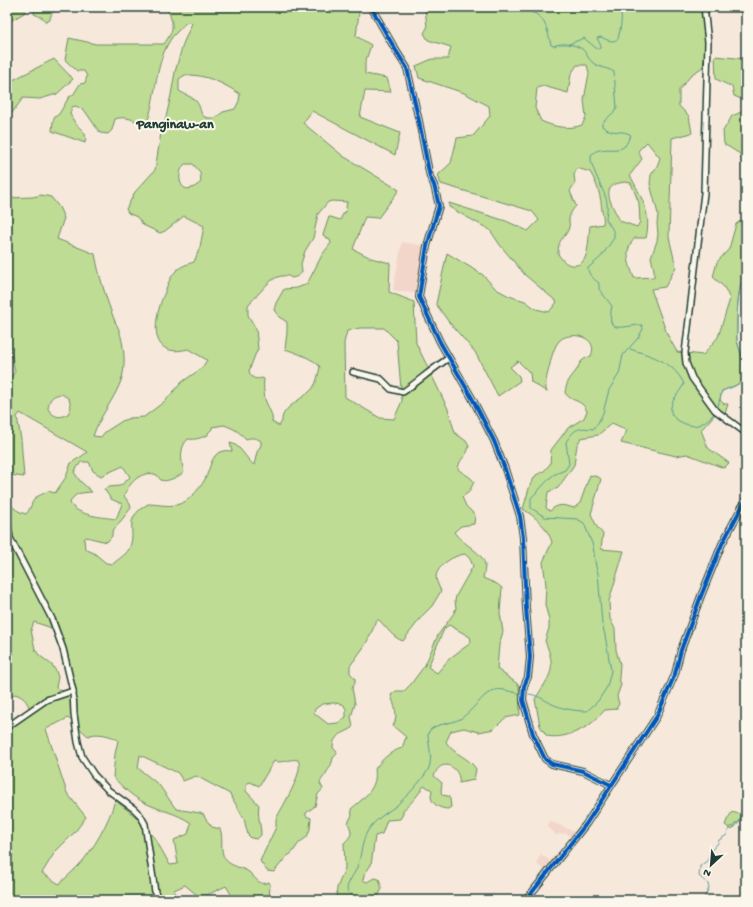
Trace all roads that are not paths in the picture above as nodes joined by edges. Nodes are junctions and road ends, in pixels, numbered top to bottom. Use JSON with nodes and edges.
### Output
{"nodes":[{"id":1,"x":371,"y":7,"type":"edge"},
{"id":2,"x":704,"y":7,"type":"edge"},
{"id":3,"x":449,"y":358,"type":"junction"},
{"id":4,"x":353,"y":372,"type":"dead end"},
{"id":5,"x":746,"y":433,"type":"edge"},
{"id":6,"x":746,"y":499,"type":"edge"},
{"id":7,"x":7,"y":519,"type":"edge"},
{"id":8,"x":73,"y":691,"type":"junction"},
{"id":9,"x":7,"y":727,"type":"edge"},
{"id":10,"x":611,"y":785,"type":"junction"},
{"id":11,"x":158,"y":900,"type":"edge"},
{"id":12,"x":526,"y":900,"type":"edge"}],
"edges":[{"from":1,"to":3,"type":"street"},
{"from":2,"to":5,"type":"street"},
{"from":3,"to":4,"type":"street"},
{"from":3,"to":10,"type":"street"},
{"from":6,"to":10,"type":"street"},
{"from":7,"to":8,"type":"street"},
{"from":8,"to":9,"type":"street"},
{"from":8,"to":11,"type":"street"},
{"from":10,"to":12,"type":"street"}]}
